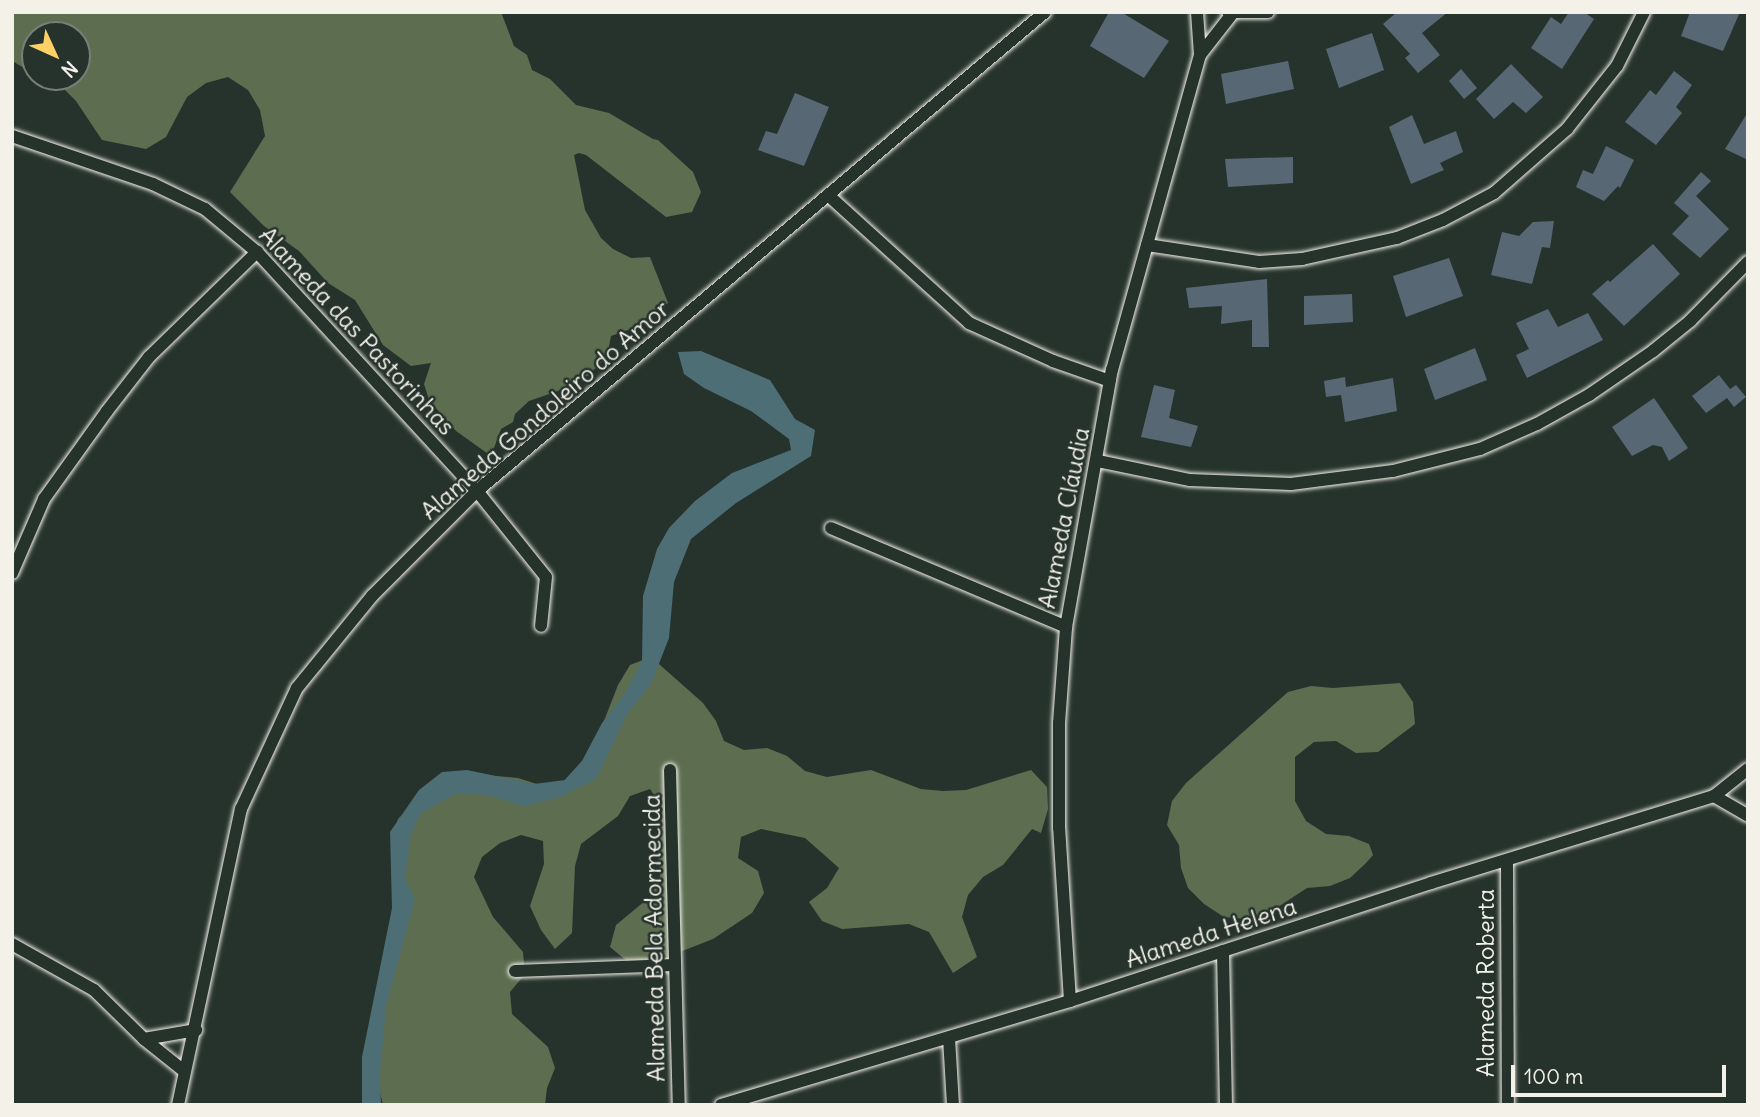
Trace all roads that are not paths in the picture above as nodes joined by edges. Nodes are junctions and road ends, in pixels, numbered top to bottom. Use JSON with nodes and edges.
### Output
{"nodes":[{"id":1,"x":1045,"y":12,"type":"edge"},
{"id":2,"x":1197,"y":12,"type":"edge"},
{"id":3,"x":1268,"y":12,"type":"edge"},
{"id":4,"x":1644,"y":12,"type":"edge"},
{"id":5,"x":1230,"y":13,"type":"edge"},
{"id":6,"x":1200,"y":55,"type":"junction"},
{"id":7,"x":12,"y":136,"type":"edge"},
{"id":8,"x":828,"y":195,"type":"junction"},
{"id":9,"x":1147,"y":245,"type":"junction"},
{"id":10,"x":257,"y":252,"type":"junction"},
{"id":11,"x":1748,"y":262,"type":"edge"},
{"id":12,"x":1110,"y":382,"type":"junction"},
{"id":13,"x":1098,"y":461,"type":"junction"},
{"id":14,"x":477,"y":491,"type":"junction"},
{"id":15,"x":831,"y":528,"type":"dead end"},
{"id":16,"x":12,"y":572,"type":"edge"},
{"id":17,"x":541,"y":626,"type":"dead end"},
{"id":18,"x":1066,"y":627,"type":"junction"},
{"id":19,"x":1748,"y":769,"type":"edge"},
{"id":20,"x":670,"y":770,"type":"dead end"},
{"id":21,"x":1713,"y":796,"type":"junction"},
{"id":22,"x":1748,"y":816,"type":"edge"},
{"id":23,"x":1507,"y":861,"type":"junction"},
{"id":24,"x":12,"y":944,"type":"edge"},
{"id":25,"x":1223,"y":951,"type":"junction"},
{"id":26,"x":674,"y":965,"type":"junction"},
{"id":27,"x":515,"y":971,"type":"dead end"},
{"id":28,"x":1070,"y":1001,"type":"junction"},
{"id":29,"x":195,"y":1030,"type":"junction"},
{"id":30,"x":949,"y":1038,"type":"junction"},
{"id":31,"x":144,"y":1039,"type":"junction"},
{"id":32,"x":184,"y":1070,"type":"junction"},
{"id":33,"x":178,"y":1105,"type":"edge"},
{"id":34,"x":679,"y":1105,"type":"edge"},
{"id":35,"x":721,"y":1105,"type":"edge"},
{"id":36,"x":953,"y":1105,"type":"edge"},
{"id":37,"x":1226,"y":1105,"type":"edge"},
{"id":38,"x":1508,"y":1105,"type":"edge"}],
"edges":[{"from":1,"to":8,"type":"street","name":"Alameda Gondoleiro do Amor"},
{"from":2,"to":6,"type":"street"},
{"from":3,"to":5,"type":"street"},
{"from":4,"to":9,"type":"street"},
{"from":5,"to":6,"type":"street"},
{"from":6,"to":9,"type":"street","name":"Alameda Cláudia"},
{"from":7,"to":10,"type":"street","name":"Alameda das Pastorinhas"},
{"from":8,"to":12,"type":"street"},
{"from":8,"to":14,"type":"street","name":"Alameda Gondoleiro do Amor"},
{"from":9,"to":12,"type":"street","name":"Alameda Cláudia"},
{"from":10,"to":14,"type":"street","name":"Alameda das Pastorinhas"},
{"from":10,"to":16,"type":"street"},
{"from":11,"to":13,"type":"street"},
{"from":12,"to":13,"type":"street","name":"Alameda Cláudia"},
{"from":13,"to":18,"type":"street","name":"Alameda Cláudia"},
{"from":14,"to":17,"type":"street","name":"Alameda das Pastorinhas"},
{"from":14,"to":29,"type":"street","name":"Alameda Gondoleiro do Amor"},
{"from":15,"to":18,"type":"street"},
{"from":18,"to":28,"type":"street","name":"Alameda Cláudia"},
{"from":19,"to":21,"type":"street","name":"Alameda Helena"},
{"from":20,"to":26,"type":"street","name":"Alameda Bela Adormecida"},
{"from":21,"to":22,"type":"street"},
{"from":21,"to":23,"type":"street","name":"Alameda Helena"},
{"from":23,"to":25,"type":"street","name":"Alameda Helena"},
{"from":23,"to":38,"type":"street","name":"Alameda Roberta"},
{"from":24,"to":31,"type":"street"},
{"from":25,"to":28,"type":"street","name":"Alameda Helena"},
{"from":25,"to":37,"type":"street"},
{"from":26,"to":27,"type":"street"},
{"from":26,"to":34,"type":"street","name":"Alameda Bela Adormecida"},
{"from":28,"to":30,"type":"street","name":"Alameda Helena"},
{"from":29,"to":31,"type":"street"},
{"from":29,"to":32,"type":"street","name":"Alameda Gondoleiro do Amor"},
{"from":30,"to":35,"type":"street","name":"Alameda Helena"},
{"from":30,"to":36,"type":"street"},
{"from":31,"to":32,"type":"street"},
{"from":32,"to":33,"type":"street","name":"Alameda Gondoleiro do Amor"}]}
